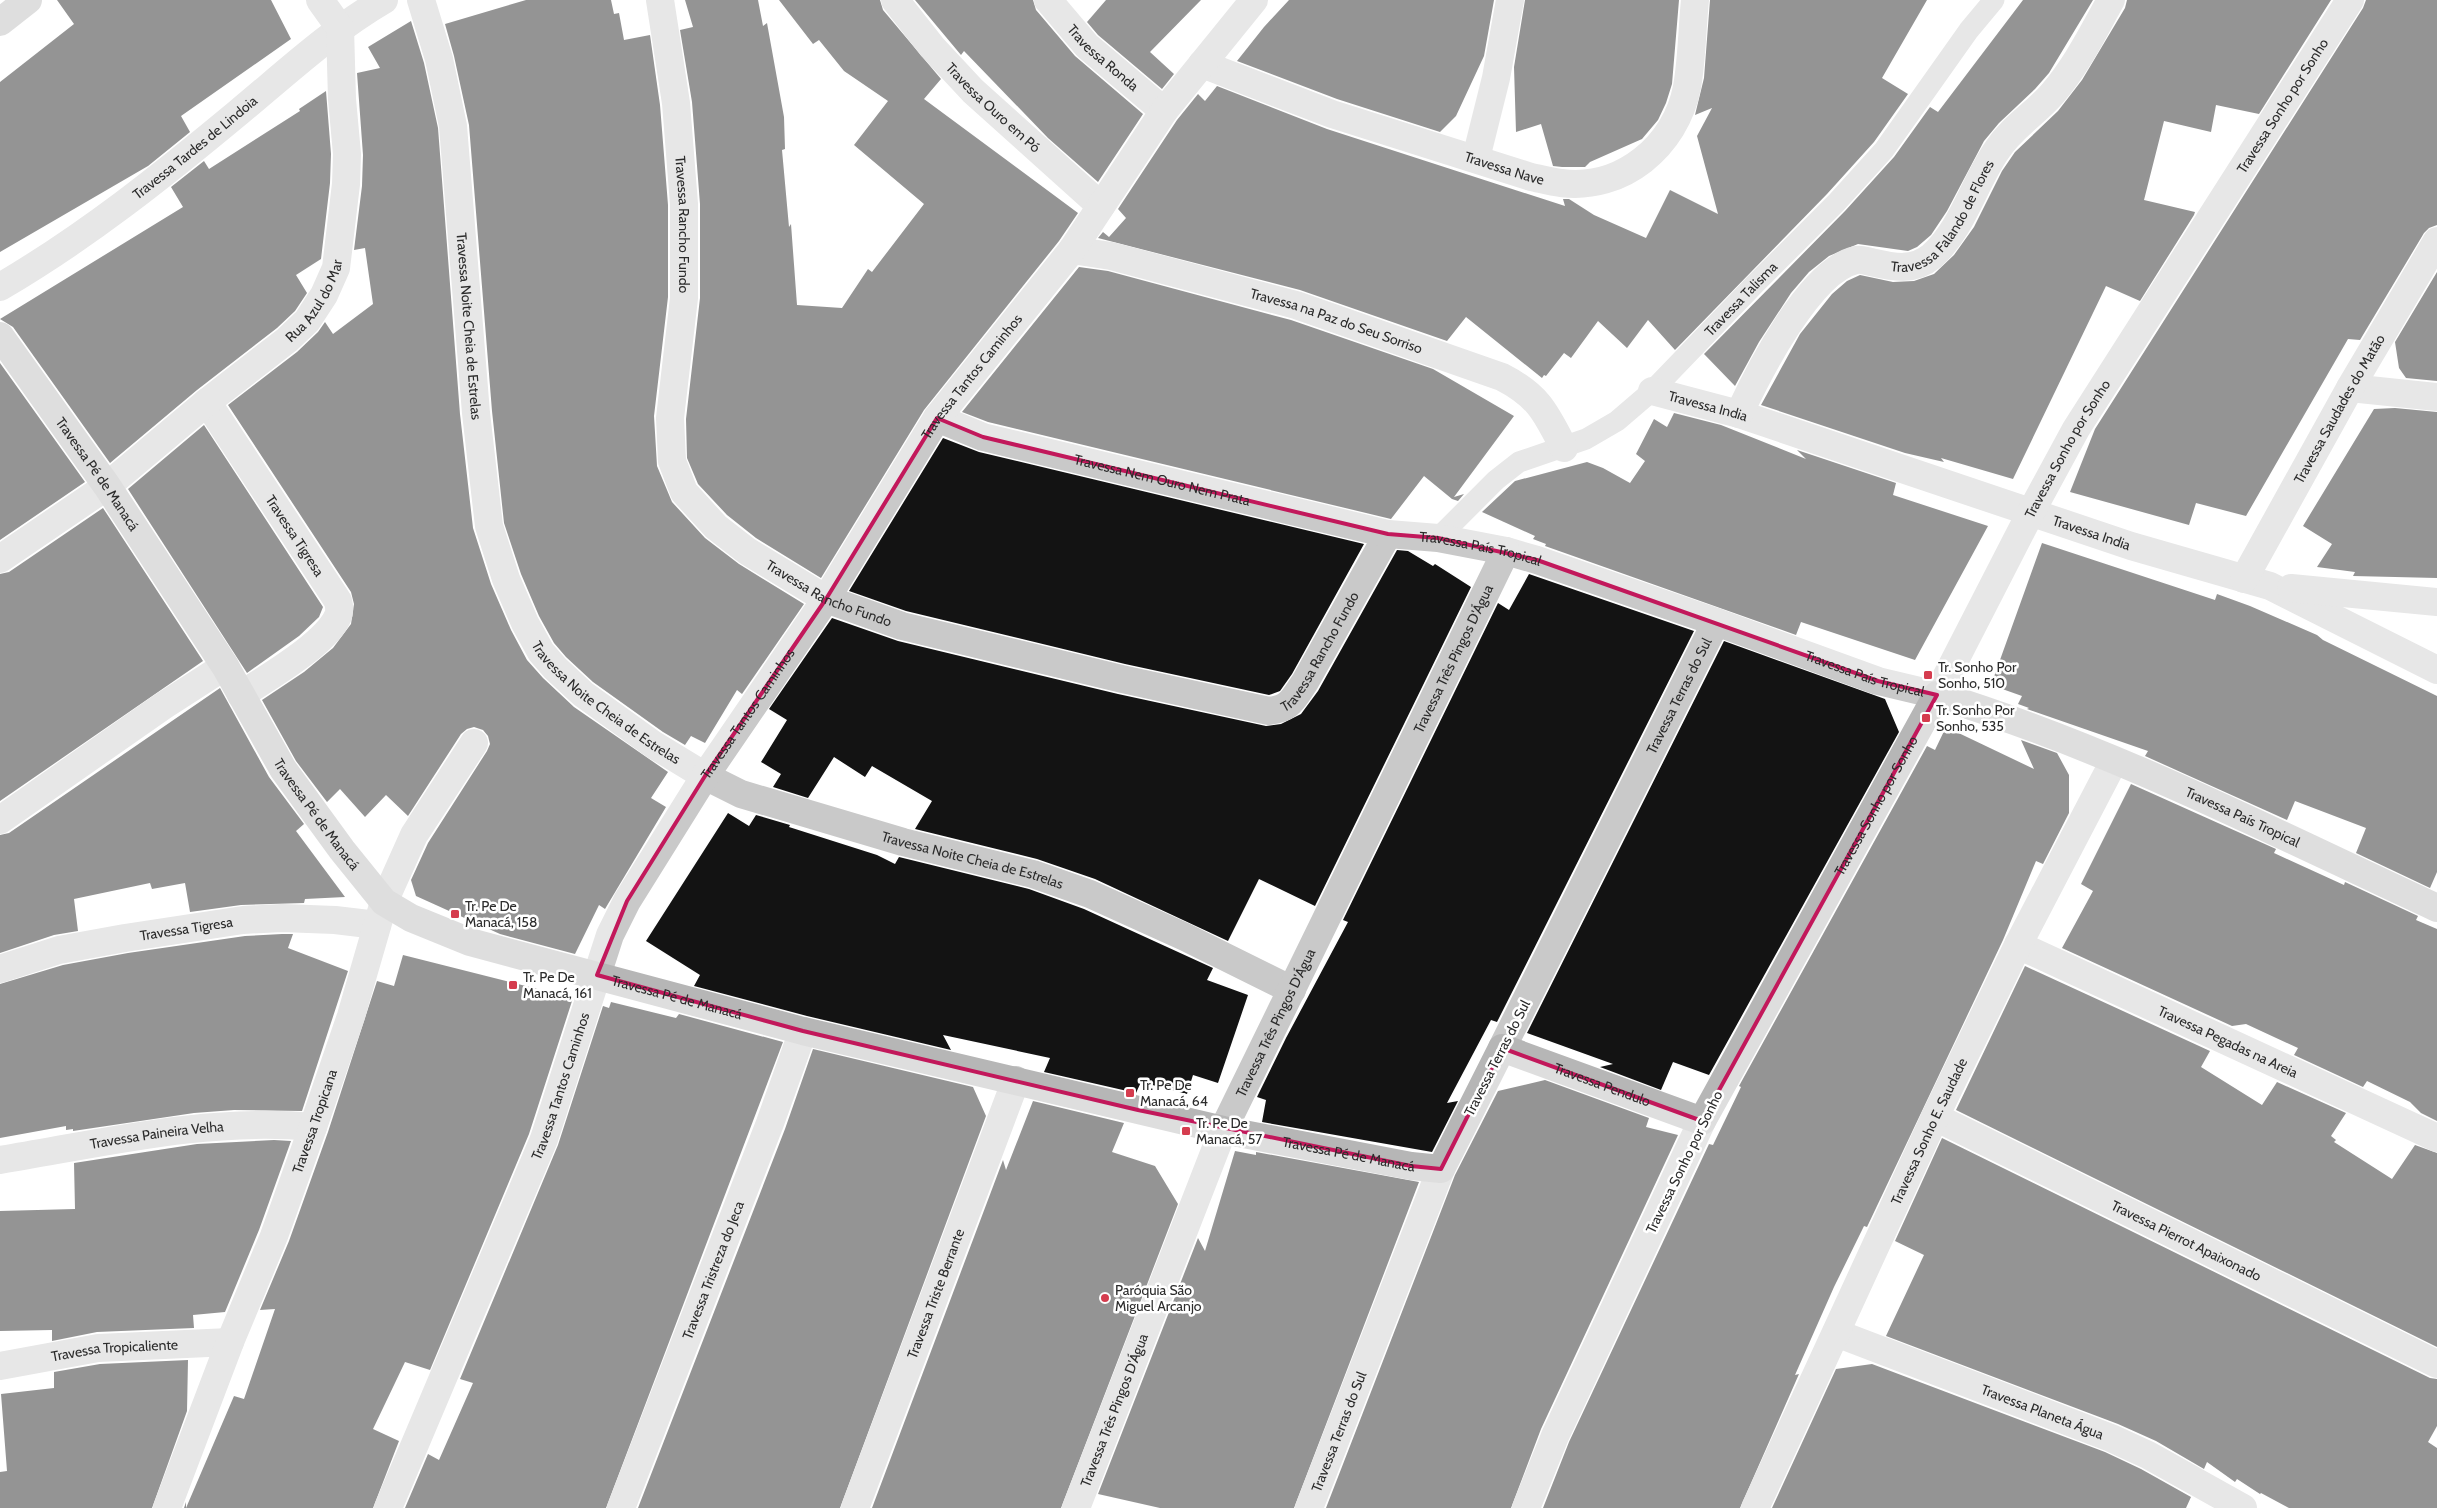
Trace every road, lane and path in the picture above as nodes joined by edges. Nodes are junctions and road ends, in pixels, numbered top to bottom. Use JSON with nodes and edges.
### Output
{"nodes":[{"id":1,"x":28,"y":0,"type":"edge"},
{"id":2,"x":320,"y":0,"type":"edge"},
{"id":3,"x":384,"y":0,"type":"edge"},
{"id":4,"x":421,"y":0,"type":"edge"},
{"id":5,"x":660,"y":0,"type":"edge"},
{"id":6,"x":894,"y":0,"type":"edge"},
{"id":7,"x":1048,"y":0,"type":"edge"},
{"id":8,"x":1254,"y":0,"type":"edge"},
{"id":9,"x":1510,"y":0,"type":"edge"},
{"id":10,"x":1695,"y":0,"type":"edge"},
{"id":11,"x":1994,"y":0,"type":"edge"},
{"id":12,"x":2111,"y":0,"type":"edge"},
{"id":13,"x":2350,"y":0,"type":"edge"},
{"id":14,"x":0,"y":22,"type":"edge"},
{"id":15,"x":340,"y":28,"type":"junction"},
{"id":16,"x":1202,"y":64,"type":"junction"},
{"id":17,"x":1164,"y":111,"type":"junction"},
{"id":18,"x":1476,"y":158,"type":"junction"},
{"id":19,"x":1101,"y":206,"type":"junction"},
{"id":20,"x":2437,"y":241,"type":"edge"},
{"id":21,"x":1072,"y":250,"type":"junction"},
{"id":22,"x":0,"y":287,"type":"edge"},
{"id":23,"x":0,"y":336,"type":"edge"},
{"id":24,"x":2350,"y":388,"type":"junction"},
{"id":25,"x":1652,"y":391,"type":"junction"},
{"id":26,"x":2437,"y":397,"type":"edge"},
{"id":27,"x":207,"y":402,"type":"junction"},
{"id":28,"x":1739,"y":414,"type":"junction"},
{"id":29,"x":937,"y":418,"type":"junction"},
{"id":30,"x":1564,"y":448,"type":"junction"},
{"id":31,"x":107,"y":486,"type":"junction"},
{"id":32,"x":2031,"y":512,"type":"junction"},
{"id":33,"x":1388,"y":534,"type":"junction"},
{"id":34,"x":1438,"y":538,"type":"junction"},
{"id":35,"x":1506,"y":551,"type":"junction"},
{"id":36,"x":0,"y":559,"type":"edge"},
{"id":37,"x":2244,"y":579,"type":"junction"},
{"id":38,"x":2270,"y":586,"type":"junction"},
{"id":39,"x":826,"y":599,"type":"junction"},
{"id":40,"x":2437,"y":602,"type":"edge"},
{"id":41,"x":1716,"y":622,"type":"junction"},
{"id":42,"x":225,"y":666,"type":"junction"},
{"id":43,"x":2437,"y":670,"type":"edge"},
{"id":44,"x":241,"y":695,"type":"junction"},
{"id":45,"x":1937,"y":695,"type":"junction"},
{"id":46,"x":474,"y":742,"type":"dead end"},
{"id":47,"x":2114,"y":761,"type":"junction"},
{"id":48,"x":705,"y":776,"type":"junction"},
{"id":49,"x":0,"y":820,"type":"edge"},
{"id":50,"x":2437,"y":908,"type":"edge"},
{"id":51,"x":380,"y":913,"type":"junction"},
{"id":52,"x":2018,"y":945,"type":"junction"},
{"id":53,"x":0,"y":969,"type":"edge"},
{"id":54,"x":597,"y":975,"type":"junction"},
{"id":55,"x":1292,"y":990,"type":"junction"},
{"id":56,"x":803,"y":1031,"type":"junction"},
{"id":57,"x":1502,"y":1048,"type":"junction"},
{"id":58,"x":1016,"y":1080,"type":"junction"},
{"id":59,"x":1935,"y":1117,"type":"junction"},
{"id":60,"x":1702,"y":1121,"type":"junction"},
{"id":61,"x":313,"y":1127,"type":"junction"},
{"id":62,"x":1223,"y":1130,"type":"junction"},
{"id":63,"x":2437,"y":1138,"type":"edge"},
{"id":64,"x":0,"y":1160,"type":"edge"},
{"id":65,"x":1441,"y":1170,"type":"junction"},
{"id":66,"x":1836,"y":1333,"type":"junction"},
{"id":67,"x":230,"y":1342,"type":"junction"},
{"id":68,"x":2437,"y":1364,"type":"edge"},
{"id":69,"x":0,"y":1366,"type":"edge"},
{"id":70,"x":167,"y":1508,"type":"edge"},
{"id":71,"x":388,"y":1508,"type":"edge"},
{"id":72,"x":621,"y":1508,"type":"edge"},
{"id":73,"x":855,"y":1508,"type":"edge"},
{"id":74,"x":1076,"y":1508,"type":"edge"},
{"id":75,"x":1309,"y":1508,"type":"edge"},
{"id":76,"x":1526,"y":1508,"type":"edge"},
{"id":77,"x":1755,"y":1508,"type":"edge"},
{"id":78,"x":2243,"y":1508,"type":"edge"}],
"edges":[{"from":1,"to":14,"type":"street"},
{"from":2,"to":15,"type":"street"},
{"from":3,"to":15,"type":"street","name":"Travessa Tardes de Lindoia"},
{"from":4,"to":48,"type":"street","name":"Travessa Noite Cheia de Estrelas"},
{"from":5,"to":39,"type":"street","name":"Travessa Rancho Fundo"},
{"from":6,"to":19,"type":"street","name":"Travessa Ouro em Pó"},
{"from":7,"to":17,"type":"street","name":"Travessa Ronda"},
{"from":8,"to":16,"type":"street","name":"Travessa Tantos Caminhos"},
{"from":9,"to":18,"type":"street"},
{"from":10,"to":18,"type":"street","name":"Travessa Nave"},
{"from":11,"to":25,"type":"lane","name":"Travessa Talisma"},
{"from":12,"to":28,"type":"street","name":"Travessa Falando de Flores"},
{"from":13,"to":32,"type":"street","name":"Travessa Sonho por Sonho"},
{"from":15,"to":22,"type":"street","name":"Travessa Tardes de Lindoia"},
{"from":15,"to":27,"type":"street","name":"Rua Azul do Mar"},
{"from":16,"to":17,"type":"street","name":"Travessa Tantos Caminhos"},
{"from":16,"to":18,"type":"street","name":"Travessa Nave"},
{"from":17,"to":19,"type":"street","name":"Travessa Tantos Caminhos"},
{"from":19,"to":21,"type":"street","name":"Travessa Tantos Caminhos"},
{"from":20,"to":24,"type":"street","name":"Travessa Saudades do Matão"},
{"from":21,"to":29,"type":"street","name":"Travessa Tantos Caminhos"},
{"from":21,"to":30,"type":"street","name":"Travessa na Paz do Seu Sorriso"},
{"from":23,"to":31,"type":"street","name":"Travessa Pé de Manacá"},
{"from":24,"to":26,"type":"street"},
{"from":24,"to":37,"type":"street","name":"Travessa Saudades do Matão"},
{"from":25,"to":28,"type":"street","name":"Travessa India"},
{"from":25,"to":30,"type":"lane","name":"Travessa Talisma"},
{"from":27,"to":31,"type":"street","name":"Rua Azul do Mar"},
{"from":27,"to":44,"type":"street","name":"Travessa Tigresa"},
{"from":28,"to":32,"type":"street","name":"Travessa India"},
{"from":29,"to":33,"type":"street","name":"Travessa Nem Ouro Nem Prata"},
{"from":29,"to":39,"type":"street","name":"Travessa Tantos Caminhos"},
{"from":30,"to":34,"type":"lane","name":"Travessa Talisma"},
{"from":31,"to":36,"type":"street","name":"Rua Azul do Mar"},
{"from":31,"to":42,"type":"street","name":"Travessa Pé de Manacá"},
{"from":32,"to":37,"type":"street","name":"Travessa India"},
{"from":32,"to":45,"type":"street","name":"Travessa Sonho por Sonho"},
{"from":33,"to":34,"type":"street","name":"Travessa País Tropical"},
{"from":33,"to":39,"type":"street","name":"Travessa Rancho Fundo"},
{"from":34,"to":35,"type":"street","name":"Travessa País Tropical"},
{"from":35,"to":41,"type":"street","name":"Travessa País Tropical"},
{"from":35,"to":55,"type":"street","name":"Travessa Três Pingos D'Água"},
{"from":37,"to":38,"type":"street","name":"Travessa India"},
{"from":38,"to":40,"type":"street"},
{"from":38,"to":43,"type":"street","name":"Travessa India"},
{"from":39,"to":48,"type":"street","name":"Travessa Tantos Caminhos"},
{"from":41,"to":45,"type":"street","name":"Travessa País Tropical"},
{"from":41,"to":57,"type":"street","name":"Travessa Terras do Sul"},
{"from":42,"to":44,"type":"street","name":"Travessa Pé de Manacá"},
{"from":42,"to":49,"type":"street"},
{"from":44,"to":51,"type":"street","name":"Travessa Pé de Manacá"},
{"from":45,"to":47,"type":"street","name":"Travessa País Tropical"},
{"from":45,"to":60,"type":"street","name":"Travessa Sonho por Sonho"},
{"from":46,"to":51,"type":"street","name":"Travessa Tropicana"},
{"from":47,"to":50,"type":"street","name":"Travessa País Tropical"},
{"from":47,"to":52,"type":"street","name":"Travessa Sonho E. Saudade"},
{"from":48,"to":54,"type":"street","name":"Travessa Tantos Caminhos"},
{"from":48,"to":55,"type":"street","name":"Travessa Noite Cheia de Estrelas"},
{"from":51,"to":53,"type":"street","name":"Travessa Tigresa"},
{"from":51,"to":54,"type":"street","name":"Travessa Pé de Manacá"},
{"from":51,"to":61,"type":"street","name":"Travessa Tropicana"},
{"from":52,"to":59,"type":"street","name":"Travessa Sonho E. Saudade"},
{"from":52,"to":63,"type":"street","name":"Travessa Pegadas na Areia"},
{"from":54,"to":56,"type":"street","name":"Travessa Pé de Manacá"},
{"from":54,"to":71,"type":"street","name":"Travessa Tantos Caminhos"},
{"from":55,"to":62,"type":"street","name":"Travessa Três Pingos D'Água"},
{"from":56,"to":58,"type":"street","name":"Travessa Pé de Manacá"},
{"from":56,"to":72,"type":"street","name":"Travessa Tristreza do Jeca"},
{"from":57,"to":60,"type":"street","name":"Travessa Pendulo"},
{"from":57,"to":65,"type":"street","name":"Travessa Terras do Sul"},
{"from":58,"to":62,"type":"street","name":"Travessa Pé de Manacá"},
{"from":58,"to":73,"type":"street","name":"Travessa Triste Berrante"},
{"from":59,"to":66,"type":"street","name":"Travessa Sonho E. Saudade"},
{"from":59,"to":68,"type":"street","name":"Travessa Pierrot Apaixonado"},
{"from":60,"to":76,"type":"street","name":"Travessa Sonho por Sonho"},
{"from":61,"to":64,"type":"street","name":"Travessa Paineira Velha"},
{"from":61,"to":67,"type":"street","name":"Travessa Tropicana"},
{"from":62,"to":65,"type":"street","name":"Travessa Pé de Manacá"},
{"from":62,"to":74,"type":"street","name":"Travessa Três Pingos D'Água"},
{"from":65,"to":75,"type":"street","name":"Travessa Terras do Sul"},
{"from":66,"to":77,"type":"street","name":"Travessa Sonho E. Saudade"},
{"from":66,"to":78,"type":"street","name":"Travessa Planeta Água"},
{"from":67,"to":69,"type":"street","name":"Travessa Tropicaliente"},
{"from":67,"to":70,"type":"street","name":"Travessa Tropicana"}]}
